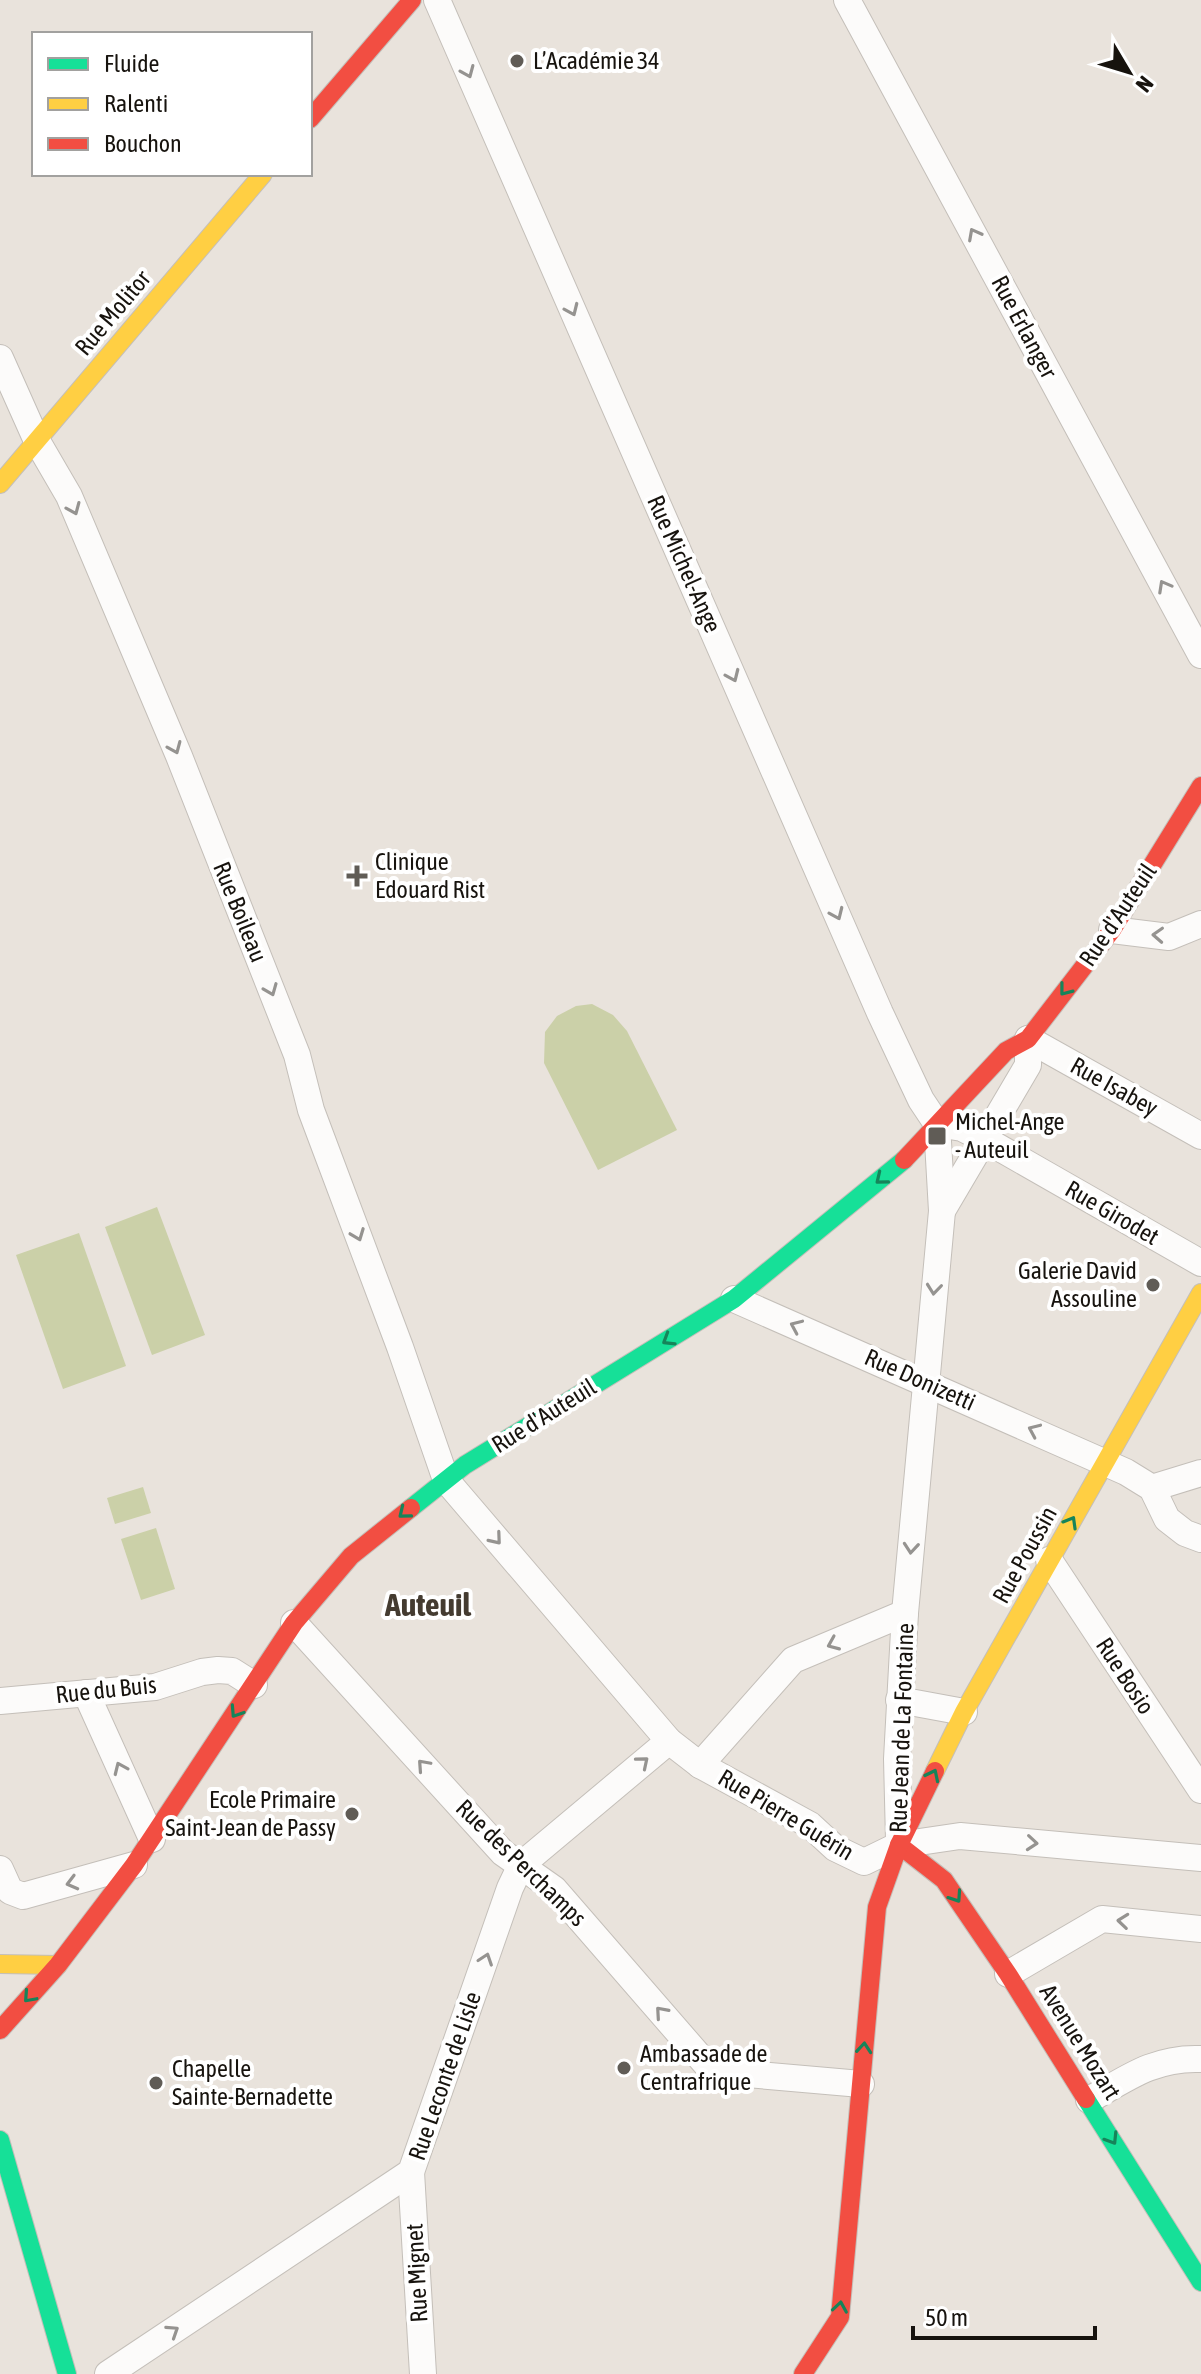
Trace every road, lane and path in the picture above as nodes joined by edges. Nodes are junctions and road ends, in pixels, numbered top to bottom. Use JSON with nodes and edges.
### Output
{"nodes":[{"id":1,"x":412,"y":0,"type":"edge"},
{"id":2,"x":437,"y":0,"type":"edge"},
{"id":3,"x":847,"y":0,"type":"edge"},
{"id":4,"x":312,"y":117,"type":"edge"},
{"id":5,"x":261,"y":176,"type":"edge"},
{"id":6,"x":0,"y":358,"type":"edge"},
{"id":7,"x":37,"y":441,"type":"junction"},
{"id":8,"x":0,"y":484,"type":"edge"},
{"id":9,"x":1201,"y":655,"type":"edge"},
{"id":10,"x":1201,"y":786,"type":"edge"},
{"id":11,"x":1201,"y":924,"type":"edge"},
{"id":12,"x":1112,"y":930,"type":"junction"},
{"id":13,"x":1028,"y":1039,"type":"junction"},
{"id":14,"x":937,"y":1124,"type":"junction"},
{"id":15,"x":1201,"y":1136,"type":"edge"},
{"id":16,"x":984,"y":1139,"type":"junction"},
{"id":17,"x":942,"y":1211,"type":"junction"},
{"id":18,"x":1201,"y":1263,"type":"edge"},
{"id":19,"x":1201,"y":1293,"type":"edge"},
{"id":20,"x":734,"y":1299,"type":"junction"},
{"id":21,"x":925,"y":1382,"type":"junction"},
{"id":22,"x":1106,"y":1461,"type":"junction"},
{"id":23,"x":1201,"y":1473,"type":"edge"},
{"id":24,"x":446,"y":1480,"type":"junction"},
{"id":25,"x":1144,"y":1482,"type":"junction"},
{"id":26,"x":1201,"y":1539,"type":"edge"},
{"id":27,"x":1049,"y":1560,"type":"junction"},
{"id":28,"x":905,"y":1613,"type":"junction"},
{"id":29,"x":294,"y":1623,"type":"junction"},
{"id":30,"x":254,"y":1685,"type":"junction"},
{"id":31,"x":86,"y":1693,"type":"junction"},
{"id":32,"x":899,"y":1700,"type":"junction"},
{"id":33,"x":0,"y":1701,"type":"edge"},
{"id":34,"x":964,"y":1712,"type":"junction"},
{"id":35,"x":669,"y":1741,"type":"junction"},
{"id":36,"x":700,"y":1765,"type":"junction"},
{"id":37,"x":1201,"y":1790,"type":"edge"},
{"id":38,"x":152,"y":1839,"type":"junction"},
{"id":39,"x":899,"y":1845,"type":"junction"},
{"id":40,"x":1201,"y":1858,"type":"edge"},
{"id":41,"x":134,"y":1865,"type":"junction"},
{"id":42,"x":521,"y":1865,"type":"junction"},
{"id":43,"x":5,"y":1880,"type":"edge"},
{"id":44,"x":1201,"y":1929,"type":"edge"},
{"id":45,"x":0,"y":1964,"type":"edge"},
{"id":46,"x":58,"y":1965,"type":"junction"},
{"id":47,"x":1008,"y":1974,"type":"junction"},
{"id":48,"x":0,"y":2030,"type":"edge"},
{"id":49,"x":1201,"y":2059,"type":"edge"},
{"id":50,"x":861,"y":2084,"type":"junction"},
{"id":51,"x":1089,"y":2100,"type":"junction"},
{"id":52,"x":0,"y":2140,"type":"edge"},
{"id":53,"x":411,"y":2172,"type":"junction"},
{"id":54,"x":1201,"y":2282,"type":"edge"},
{"id":55,"x":67,"y":2374,"type":"edge"},
{"id":56,"x":108,"y":2374,"type":"edge"},
{"id":57,"x":423,"y":2374,"type":"edge"},
{"id":58,"x":803,"y":2374,"type":"edge"}],
"edges":[{"from":1,"to":4,"type":"street"},
{"from":2,"to":14,"type":"street","name":"Rue Michel-Ange","one_way":true},
{"from":9,"to":3,"type":"street","name":"Rue Erlanger","one_way":true},
{"from":5,"to":7,"type":"street","name":"Rue Molitor"},
{"from":6,"to":7,"type":"street","name":"Rue Boileau"},
{"from":7,"to":8,"type":"street","name":"Rue Molitor"},
{"from":7,"to":24,"type":"street","name":"Rue Boileau","one_way":true},
{"from":10,"to":12,"type":"street","name":"Rue d'Auteuil"},
{"from":11,"to":12,"type":"street","one_way":true},
{"from":12,"to":13,"type":"street","name":"Rue d'Auteuil","one_way":true},
{"from":13,"to":14,"type":"street","name":"Rue d'Auteuil"},
{"from":13,"to":15,"type":"street","name":"Rue Isabey"},
{"from":13,"to":16,"type":"street","name":"Rue d'Auteuil"},
{"from":14,"to":16,"type":"street","name":"Rue Girodet"},
{"from":14,"to":17,"type":"street","name":"Rue Jean de La Fontaine"},
{"from":14,"to":20,"type":"street","name":"Rue d'Auteuil","one_way":true},
{"from":16,"to":17,"type":"street","name":"Rue d'Auteuil"},
{"from":16,"to":18,"type":"street","name":"Rue Girodet"},
{"from":17,"to":21,"type":"street","name":"Rue Jean de La Fontaine","one_way":true},
{"from":19,"to":22,"type":"street","name":"Rue Poussin"},
{"from":21,"to":20,"type":"street","name":"Rue Donizetti","one_way":true},
{"from":20,"to":24,"type":"street","name":"Rue d'Auteuil","one_way":true},
{"from":22,"to":21,"type":"street","name":"Rue Donizetti","one_way":true},
{"from":21,"to":28,"type":"street","name":"Rue Jean de La Fontaine","one_way":true},
{"from":22,"to":25,"type":"street","name":"Rue Donizetti"},
{"from":27,"to":22,"type":"street","name":"Rue Poussin","one_way":true},
{"from":23,"to":25,"type":"street"},
{"from":24,"to":29,"type":"street","name":"Rue d'Auteuil","one_way":true},
{"from":24,"to":35,"type":"street","name":"Rue Pierre Guérin","one_way":true},
{"from":25,"to":26,"type":"street"},
{"from":27,"to":34,"type":"street","name":"Rue Poussin"},
{"from":27,"to":37,"type":"street","name":"Rue Bosio"},
{"from":28,"to":32,"type":"street","name":"Rue Jean de La Fontaine"},
{"from":28,"to":36,"type":"street","one_way":true},
{"from":29,"to":30,"type":"street","name":"Rue d'Auteuil"},
{"from":42,"to":29,"type":"street","name":"Rue des Perchamps","one_way":true},
{"from":30,"to":31,"type":"street","name":"Rue du Buis"},
{"from":30,"to":38,"type":"street","name":"Rue d'Auteuil","one_way":true},
{"from":31,"to":33,"type":"street","name":"Rue du Buis"},
{"from":38,"to":31,"type":"street","one_way":true},
{"from":32,"to":34,"type":"street"},
{"from":32,"to":39,"type":"street","name":"Rue Jean de La Fontaine"},
{"from":39,"to":34,"type":"street","name":"Rue Poussin","one_way":true},
{"from":35,"to":36,"type":"street","name":"Rue Pierre Guérin"},
{"from":42,"to":35,"type":"street","name":"Rue Leconte de Lisle","one_way":true},
{"from":36,"to":39,"type":"street","name":"Rue Pierre Guérin"},
{"from":38,"to":41,"type":"street","name":"Rue d'Auteuil"},
{"from":39,"to":40,"type":"street","name":"Rue Pierre Guérin","one_way":true},
{"from":39,"to":47,"type":"street","name":"Avenue Mozart","one_way":true},
{"from":50,"to":39,"type":"street","name":"Rue Jean de La Fontaine","one_way":true},
{"from":41,"to":43,"type":"street","one_way":true},
{"from":41,"to":46,"type":"street","name":"Rue d'Auteuil"},
{"from":50,"to":42,"type":"street","name":"Rue des Perchamps","one_way":true},
{"from":53,"to":42,"type":"street","name":"Rue Leconte de Lisle","one_way":true},
{"from":44,"to":47,"type":"street","one_way":true},
{"from":45,"to":46,"type":"street"},
{"from":46,"to":48,"type":"street","name":"Rue d'Auteuil","one_way":true},
{"from":47,"to":51,"type":"street","name":"Avenue Mozart"},
{"from":49,"to":51,"type":"street"},
{"from":58,"to":50,"type":"street","name":"Rue Jean de La Fontaine","one_way":true},
{"from":51,"to":54,"type":"street","name":"Avenue Mozart","one_way":true},
{"from":52,"to":55,"type":"street"},
{"from":56,"to":53,"type":"street","name":"Rue Leconte de Lisle","one_way":true},
{"from":53,"to":57,"type":"street","name":"Rue Mignet"}]}
